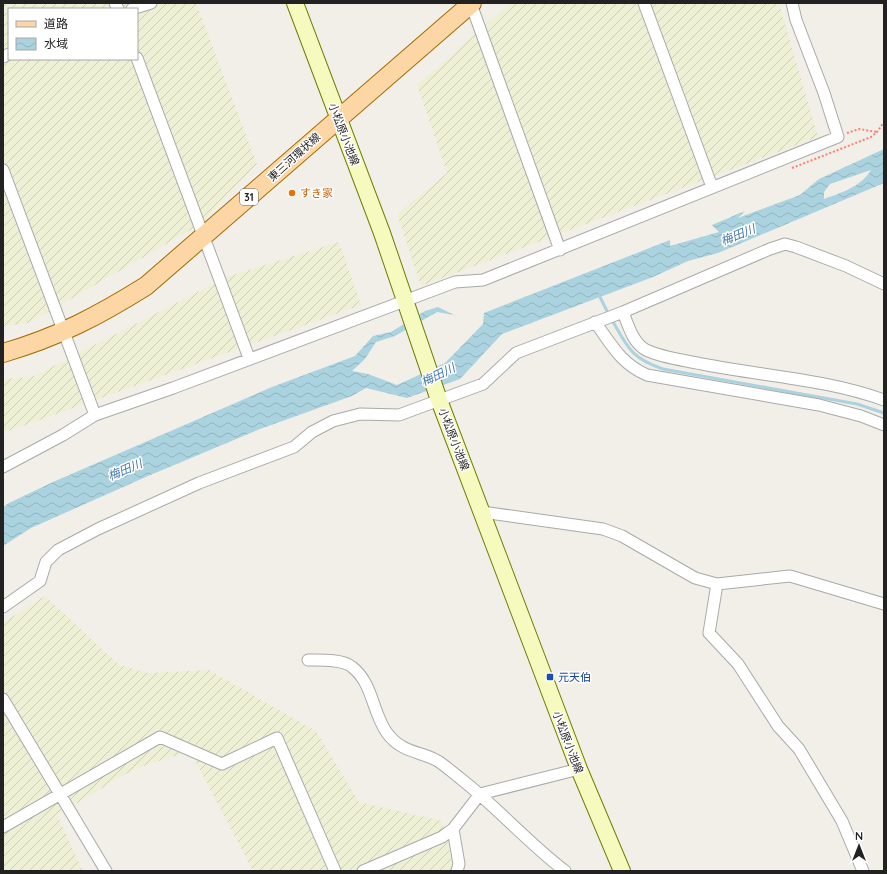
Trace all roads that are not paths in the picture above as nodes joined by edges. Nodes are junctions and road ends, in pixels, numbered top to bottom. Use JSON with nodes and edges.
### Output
{"nodes":[{"id":1,"x":151,"y":3,"type":"edge"},
{"id":2,"x":295,"y":3,"type":"edge"},
{"id":3,"x":472,"y":3,"type":"edge"},
{"id":4,"x":644,"y":3,"type":"edge"},
{"id":5,"x":792,"y":3,"type":"edge"},
{"id":6,"x":135,"y":8,"type":"edge"},
{"id":7,"x":138,"y":60,"type":"edge"},
{"id":8,"x":338,"y":118,"type":"junction"},
{"id":9,"x":3,"y":170,"type":"edge"},
{"id":10,"x":712,"y":187,"type":"junction"},
{"id":11,"x":204,"y":237,"type":"junction"},
{"id":12,"x":560,"y":250,"type":"junction"},
{"id":13,"x":884,"y":284,"type":"edge"},
{"id":14,"x":406,"y":306,"type":"junction"},
{"id":15,"x":615,"y":315,"type":"junction"},
{"id":16,"x":595,"y":322,"type":"junction"},
{"id":17,"x":63,"y":332,"type":"junction"},
{"id":18,"x":3,"y":353,"type":"edge"},
{"id":19,"x":249,"y":358,"type":"junction"},
{"id":20,"x":438,"y":397,"type":"junction"},
{"id":21,"x":884,"y":400,"type":"edge"},
{"id":22,"x":94,"y":415,"type":"junction"},
{"id":23,"x":884,"y":425,"type":"edge"},
{"id":24,"x":3,"y":467,"type":"edge"},
{"id":25,"x":482,"y":512,"type":"junction"},
{"id":26,"x":717,"y":584,"type":"junction"},
{"id":27,"x":884,"y":604,"type":"edge"},
{"id":28,"x":3,"y":607,"type":"edge"},
{"id":29,"x":308,"y":660,"type":"dead end"},
{"id":30,"x":3,"y":699,"type":"edge"},
{"id":31,"x":579,"y":769,"type":"junction"},
{"id":32,"x":60,"y":794,"type":"junction"},
{"id":33,"x":480,"y":794,"type":"junction"},
{"id":34,"x":3,"y":827,"type":"edge"},
{"id":35,"x":453,"y":830,"type":"junction"},
{"id":36,"x":559,"y":869,"type":"edge"},
{"id":37,"x":106,"y":871,"type":"edge"},
{"id":38,"x":335,"y":871,"type":"edge"},
{"id":39,"x":363,"y":871,"type":"edge"},
{"id":40,"x":457,"y":871,"type":"edge"},
{"id":41,"x":622,"y":871,"type":"edge"},
{"id":42,"x":863,"y":871,"type":"edge"}],
"edges":[{"from":1,"to":6,"type":"street"},
{"from":2,"to":8,"type":"main road","name":"小松原小池線"},
{"from":3,"to":8,"type":"main road","name":"東三河環状線","number":"31"},
{"from":3,"to":12,"type":"street"},
{"from":4,"to":10,"type":"street"},
{"from":5,"to":10,"type":"street"},
{"from":7,"to":11,"type":"street"},
{"from":8,"to":11,"type":"main road","name":"東三河環状線","number":"31"},
{"from":8,"to":14,"type":"main road","name":"小松原小池線"},
{"from":9,"to":17,"type":"street"},
{"from":10,"to":12,"type":"street"},
{"from":11,"to":17,"type":"main road","name":"東三河環状線","number":"31"},
{"from":11,"to":19,"type":"street"},
{"from":12,"to":14,"type":"street"},
{"from":13,"to":15,"type":"street"},
{"from":14,"to":19,"type":"street"},
{"from":14,"to":20,"type":"main road","name":"小松原小池線"},
{"from":15,"to":16,"type":"street"},
{"from":15,"to":21,"type":"street"},
{"from":16,"to":20,"type":"street"},
{"from":16,"to":23,"type":"street"},
{"from":17,"to":18,"type":"main road","name":"東三河環状線","number":"31"},
{"from":17,"to":22,"type":"street"},
{"from":19,"to":22,"type":"street"},
{"from":20,"to":25,"type":"main road","name":"小松原小池線"},
{"from":20,"to":28,"type":"street"},
{"from":22,"to":24,"type":"street"},
{"from":25,"to":26,"type":"street"},
{"from":25,"to":31,"type":"main road","name":"小松原小池線"},
{"from":26,"to":27,"type":"street"},
{"from":26,"to":42,"type":"street"},
{"from":29,"to":33,"type":"street"},
{"from":30,"to":32,"type":"street"},
{"from":31,"to":33,"type":"street"},
{"from":31,"to":41,"type":"main road","name":"小松原小池線"},
{"from":32,"to":34,"type":"street"},
{"from":32,"to":37,"type":"street"},
{"from":32,"to":38,"type":"street"},
{"from":33,"to":35,"type":"street"},
{"from":33,"to":36,"type":"street"},
{"from":35,"to":39,"type":"street"},
{"from":35,"to":40,"type":"street"}]}
